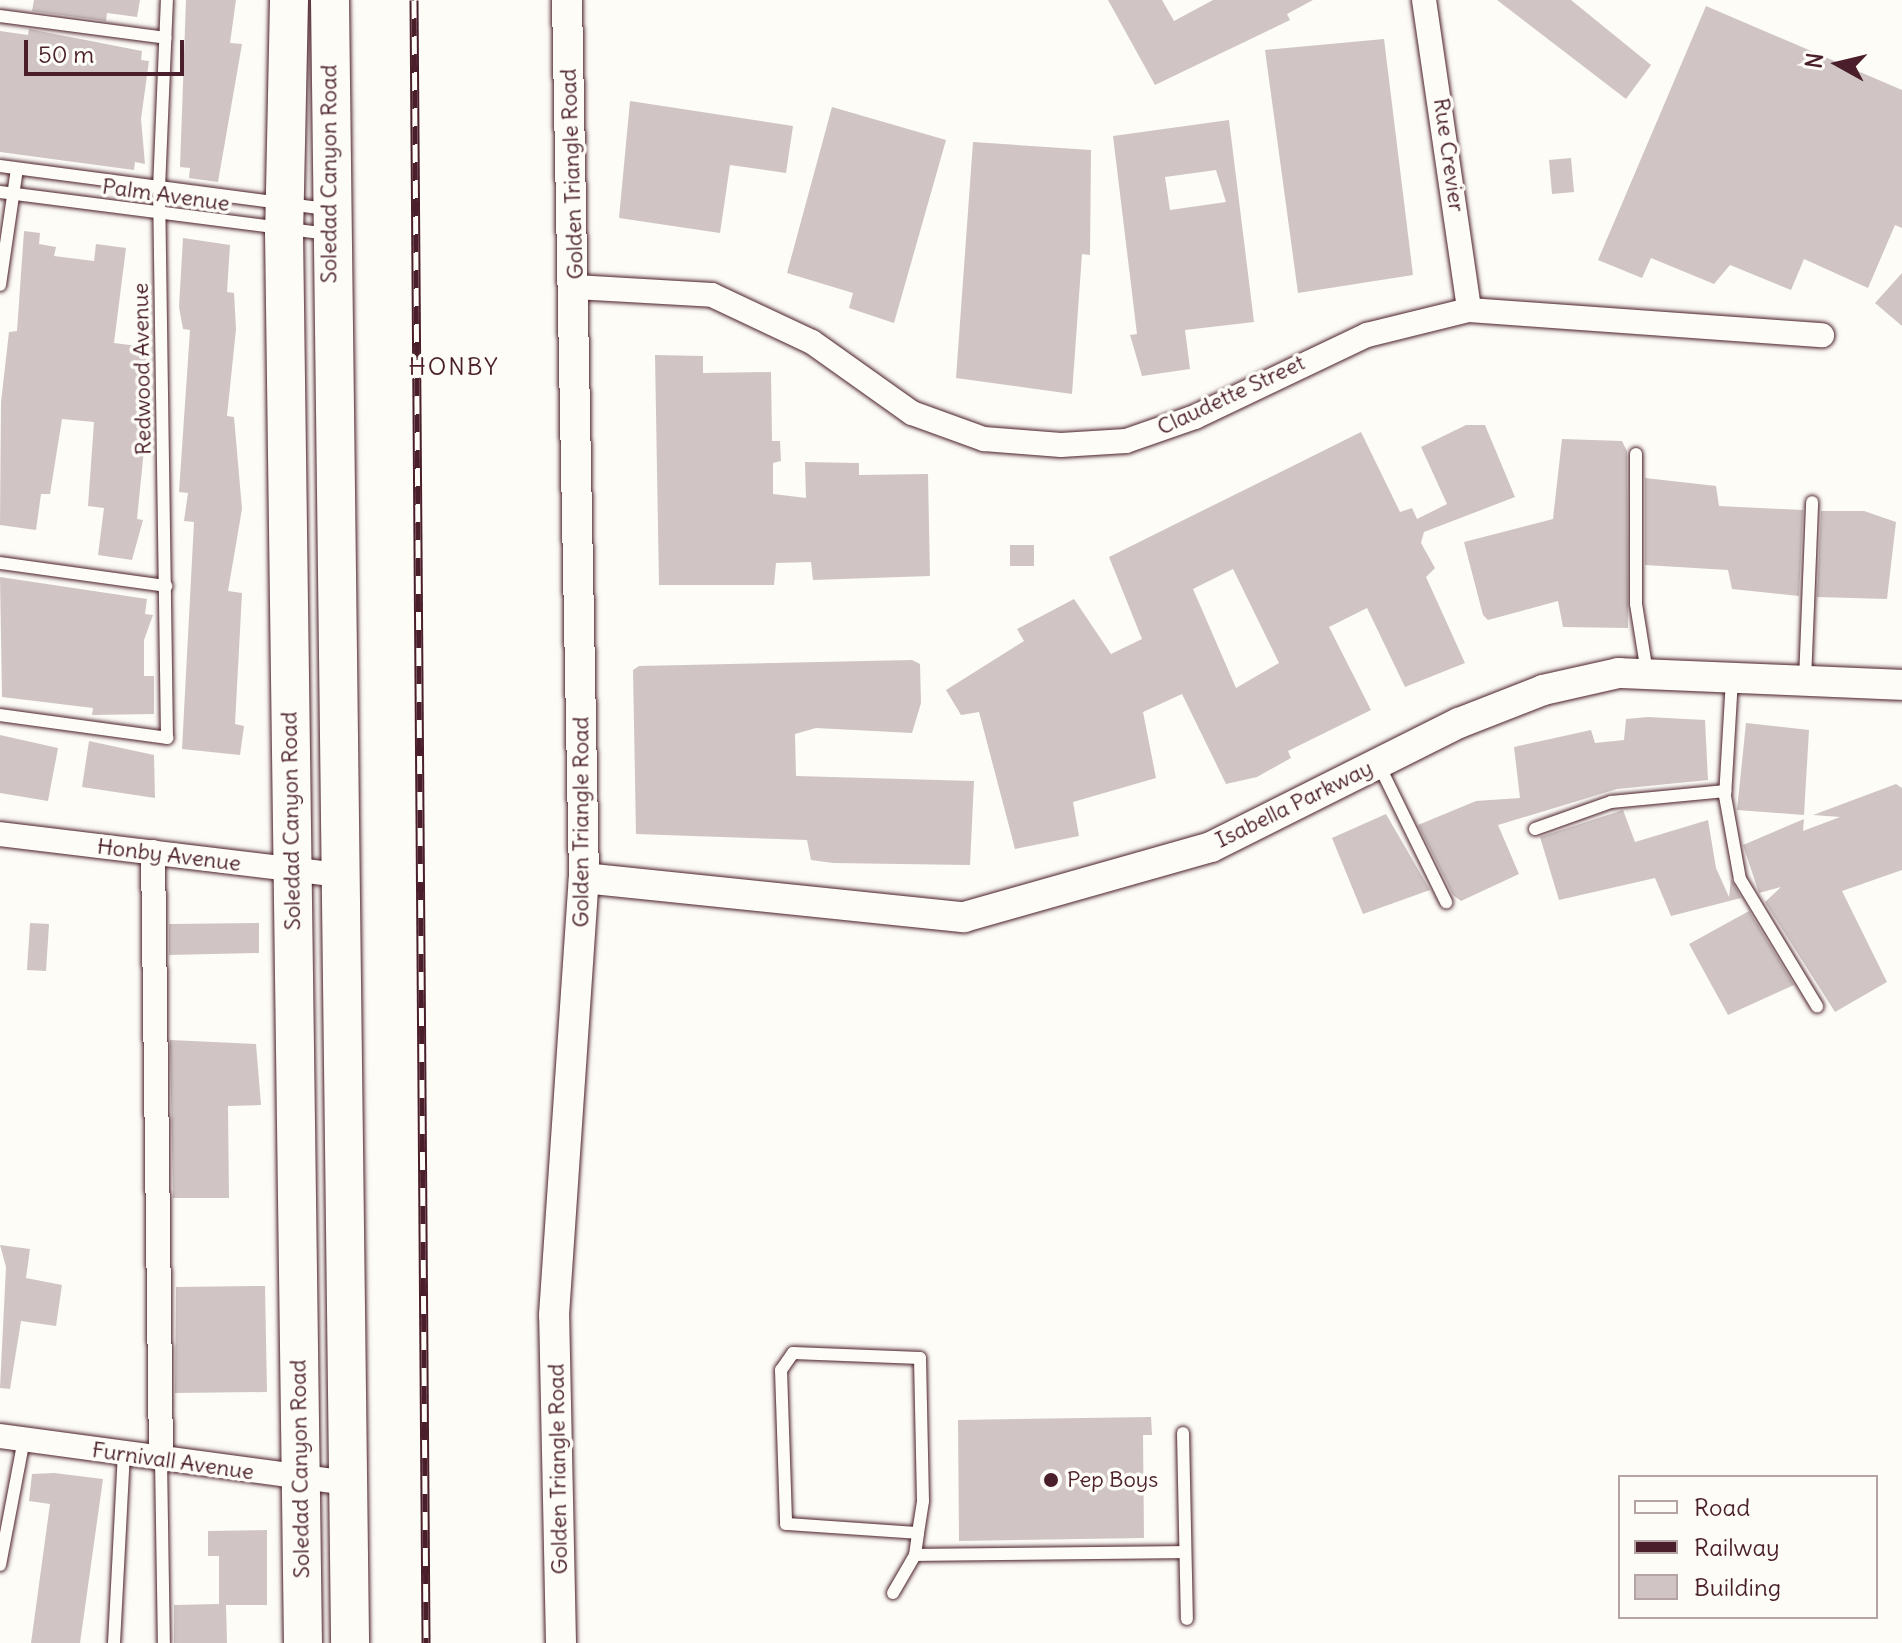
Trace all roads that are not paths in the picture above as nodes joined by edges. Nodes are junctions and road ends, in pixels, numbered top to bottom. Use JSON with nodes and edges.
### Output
{"nodes":[{"id":1,"x":167,"y":0,"type":"edge"},
{"id":2,"x":289,"y":0,"type":"edge"},
{"id":3,"x":330,"y":0,"type":"edge"},
{"id":4,"x":567,"y":0,"type":"edge"},
{"id":5,"x":1424,"y":0,"type":"edge"},
{"id":6,"x":0,"y":16,"type":"edge"},
{"id":7,"x":166,"y":38,"type":"junction"},
{"id":8,"x":0,"y":166,"type":"edge"},
{"id":9,"x":17,"y":169,"type":"junction"},
{"id":10,"x":159,"y":189,"type":"junction"},
{"id":11,"x":6,"y":193,"type":"edge"},
{"id":12,"x":160,"y":215,"type":"junction"},
{"id":13,"x":284,"y":218,"type":"junction"},
{"id":14,"x":328,"y":222,"type":"junction"},
{"id":15,"x":0,"y":285,"type":"edge"},
{"id":16,"x":575,"y":287,"type":"junction"},
{"id":17,"x":1469,"y":310,"type":"junction"},
{"id":18,"x":1822,"y":335,"type":"dead end"},
{"id":19,"x":1636,"y":454,"type":"dead end"},
{"id":20,"x":1812,"y":502,"type":"dead end"},
{"id":21,"x":0,"y":563,"type":"edge"},
{"id":22,"x":166,"y":586,"type":"junction"},
{"id":23,"x":1647,"y":673,"type":"junction"},
{"id":24,"x":1732,"y":676,"type":"junction"},
{"id":25,"x":1805,"y":680,"type":"junction"},
{"id":26,"x":1902,"y":685,"type":"edge"},
{"id":27,"x":0,"y":715,"type":"edge"},
{"id":28,"x":1378,"y":762,"type":"junction"},
{"id":29,"x":1725,"y":791,"type":"junction"},
{"id":30,"x":1535,"y":829,"type":"dead end"},
{"id":31,"x":0,"y":834,"type":"edge"},
{"id":32,"x":153,"y":852,"type":"junction"},
{"id":33,"x":292,"y":870,"type":"junction"},
{"id":34,"x":339,"y":875,"type":"junction"},
{"id":35,"x":584,"y":878,"type":"junction"},
{"id":36,"x":1446,"y":902,"type":"dead end"},
{"id":37,"x":1817,"y":1006,"type":"dead end"},
{"id":38,"x":1183,"y":1433,"type":"dead end"},
{"id":39,"x":0,"y":1436,"type":"edge"},
{"id":40,"x":24,"y":1439,"type":"junction"},
{"id":41,"x":124,"y":1454,"type":"junction"},
{"id":42,"x":161,"y":1459,"type":"junction"},
{"id":43,"x":301,"y":1479,"type":"junction"},
{"id":44,"x":347,"y":1483,"type":"junction"},
{"id":45,"x":918,"y":1533,"type":"junction"},
{"id":46,"x":1185,"y":1552,"type":"junction"},
{"id":47,"x":915,"y":1555,"type":"junction"},
{"id":48,"x":0,"y":1565,"type":"edge"},
{"id":49,"x":893,"y":1593,"type":"dead end"},
{"id":50,"x":1187,"y":1619,"type":"dead end"},
{"id":51,"x":114,"y":1643,"type":"edge"},
{"id":52,"x":164,"y":1643,"type":"edge"},
{"id":53,"x":303,"y":1643,"type":"edge"},
{"id":54,"x":350,"y":1643,"type":"edge"},
{"id":55,"x":561,"y":1643,"type":"edge"}],
"edges":[{"from":1,"to":7,"type":"lane","name":"Redwood Avenue"},
{"from":2,"to":13,"type":"main road","name":"Soledad Canyon Road"},
{"from":3,"to":14,"type":"main road","name":"Soledad Canyon Road"},
{"from":4,"to":16,"type":"street","name":"Golden Triangle Road"},
{"from":5,"to":17,"type":"street","name":"Rue Crevier"},
{"from":6,"to":7,"type":"lane"},
{"from":7,"to":10,"type":"lane","name":"Redwood Avenue"},
{"from":8,"to":9,"type":"lane","name":"Palm Avenue"},
{"from":9,"to":10,"type":"lane","name":"Palm Avenue"},
{"from":9,"to":11,"type":"lane"},
{"from":10,"to":12,"type":"lane","name":"Redwood Avenue"},
{"from":10,"to":13,"type":"lane","name":"Palm Avenue"},
{"from":11,"to":12,"type":"lane","name":"Palm Avenue"},
{"from":11,"to":15,"type":"lane"},
{"from":12,"to":13,"type":"lane","name":"Palm Avenue"},
{"from":12,"to":22,"type":"lane","name":"Redwood Avenue"},
{"from":13,"to":14,"type":"lane","name":"Palm Avenue"},
{"from":13,"to":14,"type":"lane","name":"Palm Avenue"},
{"from":13,"to":33,"type":"main road","name":"Soledad Canyon Road"},
{"from":14,"to":34,"type":"main road","name":"Soledad Canyon Road"},
{"from":16,"to":17,"type":"street","name":"Claudette Street"},
{"from":16,"to":35,"type":"street","name":"Golden Triangle Road"},
{"from":17,"to":18,"type":"street","name":"Claudette Street"},
{"from":19,"to":23,"type":"lane"},
{"from":20,"to":25,"type":"lane"},
{"from":21,"to":22,"type":"lane"},
{"from":22,"to":27,"type":"lane","name":"Redwood Avenue"},
{"from":23,"to":24,"type":"street","name":"Isabella Parkway"},
{"from":23,"to":28,"type":"street","name":"Isabella Parkway"},
{"from":24,"to":25,"type":"street","name":"Isabella Parkway"},
{"from":24,"to":29,"type":"lane"},
{"from":25,"to":26,"type":"street","name":"Isabella Parkway"},
{"from":28,"to":35,"type":"street","name":"Isabella Parkway"},
{"from":28,"to":36,"type":"lane"},
{"from":29,"to":30,"type":"lane"},
{"from":29,"to":37,"type":"lane"},
{"from":31,"to":32,"type":"street","name":"Honby Avenue"},
{"from":32,"to":33,"type":"street","name":"Honby Avenue"},
{"from":32,"to":42,"type":"street"},
{"from":33,"to":34,"type":"street","name":"Honby Avenue"},
{"from":33,"to":43,"type":"main road","name":"Soledad Canyon Road"},
{"from":34,"to":44,"type":"main road","name":"Soledad Canyon Road"},
{"from":35,"to":55,"type":"street","name":"Golden Triangle Road"},
{"from":38,"to":46,"type":"lane"},
{"from":39,"to":40,"type":"street","name":"Furnivall Avenue"},
{"from":40,"to":41,"type":"street","name":"Furnivall Avenue"},
{"from":40,"to":48,"type":"lane"},
{"from":41,"to":42,"type":"street","name":"Furnivall Avenue"},
{"from":41,"to":51,"type":"lane"},
{"from":42,"to":43,"type":"street","name":"Furnivall Avenue"},
{"from":42,"to":52,"type":"lane"},
{"from":43,"to":44,"type":"street","name":"Furnivall Avenue"},
{"from":43,"to":53,"type":"main road","name":"Soledad Canyon Road"},
{"from":44,"to":54,"type":"main road","name":"Soledad Canyon Road"},
{"from":45,"to":45,"type":"lane"},
{"from":45,"to":47,"type":"lane"},
{"from":46,"to":47,"type":"lane"},
{"from":46,"to":50,"type":"lane"},
{"from":47,"to":49,"type":"lane"}]}
